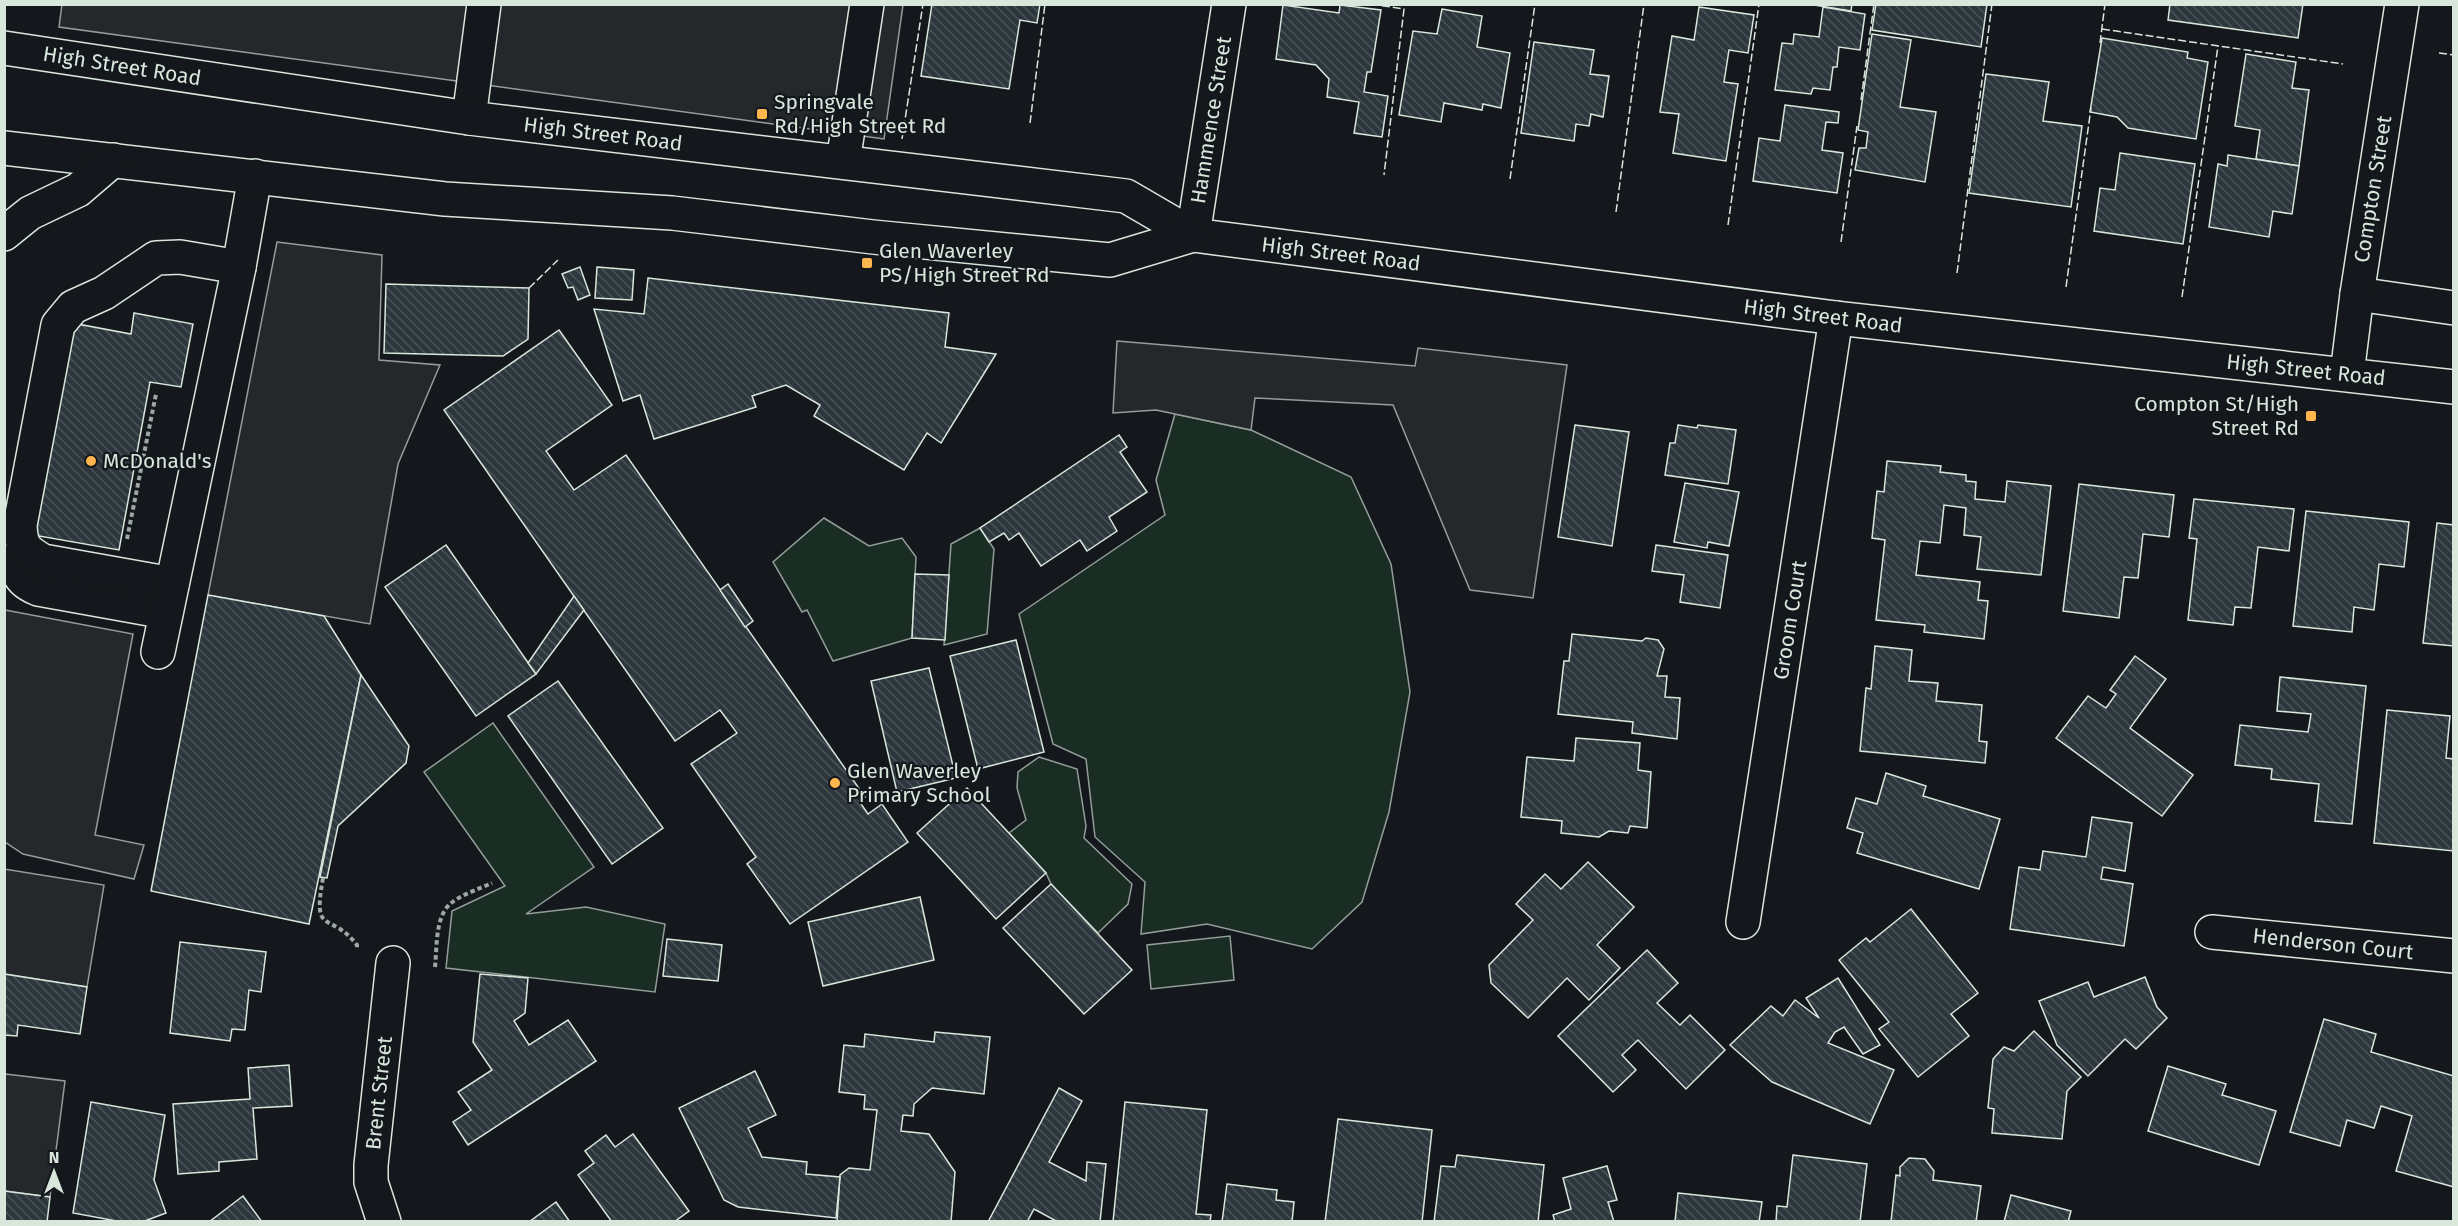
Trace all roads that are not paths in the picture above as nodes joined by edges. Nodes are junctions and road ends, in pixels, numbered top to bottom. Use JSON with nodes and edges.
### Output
{"nodes":[{"id":1,"x":484,"y":4,"type":"edge"},
{"id":2,"x":867,"y":4,"type":"edge"},
{"id":3,"x":1229,"y":4,"type":"edge"},
{"id":4,"x":2402,"y":4,"type":"edge"},
{"id":5,"x":4,"y":48,"type":"edge"},
{"id":6,"x":469,"y":118,"type":"junction"},
{"id":7,"x":4,"y":148,"type":"edge"},
{"id":8,"x":112,"y":160,"type":"junction"},
{"id":9,"x":843,"y":162,"type":"junction"},
{"id":10,"x":255,"y":176,"type":"junction"},
{"id":11,"x":4,"y":234,"type":"edge"},
{"id":12,"x":1193,"y":235,"type":"junction"},
{"id":13,"x":238,"y":267,"type":"junction"},
{"id":14,"x":2356,"y":294,"type":"junction"},
{"id":15,"x":2454,"y":308,"type":"edge"},
{"id":16,"x":1836,"y":318,"type":"junction"},
{"id":17,"x":2347,"y":374,"type":"junction"},
{"id":18,"x":2454,"y":387,"type":"edge"},
{"id":19,"x":24,"y":546,"type":"junction"},
{"id":20,"x":169,"y":598,"type":"junction"},
{"id":21,"x":158,"y":652,"type":"dead end"},
{"id":22,"x":1743,"y":922,"type":"dead end"},
{"id":23,"x":2212,"y":932,"type":"dead end"},
{"id":24,"x":2454,"y":956,"type":"edge"},
{"id":25,"x":393,"y":963,"type":"dead end"},
{"id":26,"x":384,"y":1221,"type":"edge"}],
"edges":[{"from":1,"to":6,"type":"main road"},
{"from":2,"to":9,"type":"main road"},
{"from":3,"to":12,"type":"main road","name":"Hammence Street"},
{"from":4,"to":14,"type":"main road","name":"Compton Street"},
{"from":5,"to":6,"type":"main road","name":"High Street Road"},
{"from":6,"to":9,"type":"main road","name":"High Street Road"},
{"from":7,"to":8,"type":"main road","name":"High Street Road"},
{"from":8,"to":10,"type":"main road","name":"High Street Road"},
{"from":8,"to":11,"type":"main road"},
{"from":9,"to":12,"type":"main road","name":"High Street Road"},
{"from":10,"to":12,"type":"main road","name":"High Street Road"},
{"from":10,"to":13,"type":"main road"},
{"from":12,"to":16,"type":"main road","name":"High Street Road"},
{"from":13,"to":19,"type":"main road"},
{"from":13,"to":20,"type":"main road"},
{"from":14,"to":15,"type":"main road"},
{"from":14,"to":17,"type":"main road","name":"Compton Street"},
{"from":16,"to":17,"type":"main road","name":"High Street Road"},
{"from":16,"to":22,"type":"main road","name":"Groom Court"},
{"from":17,"to":18,"type":"main road","name":"High Street Road"},
{"from":19,"to":20,"type":"main road"},
{"from":19,"to":20,"type":"main road"},
{"from":20,"to":21,"type":"main road"},
{"from":23,"to":24,"type":"main road","name":"Henderson Court"},
{"from":25,"to":26,"type":"main road","name":"Brent Street"}]}
